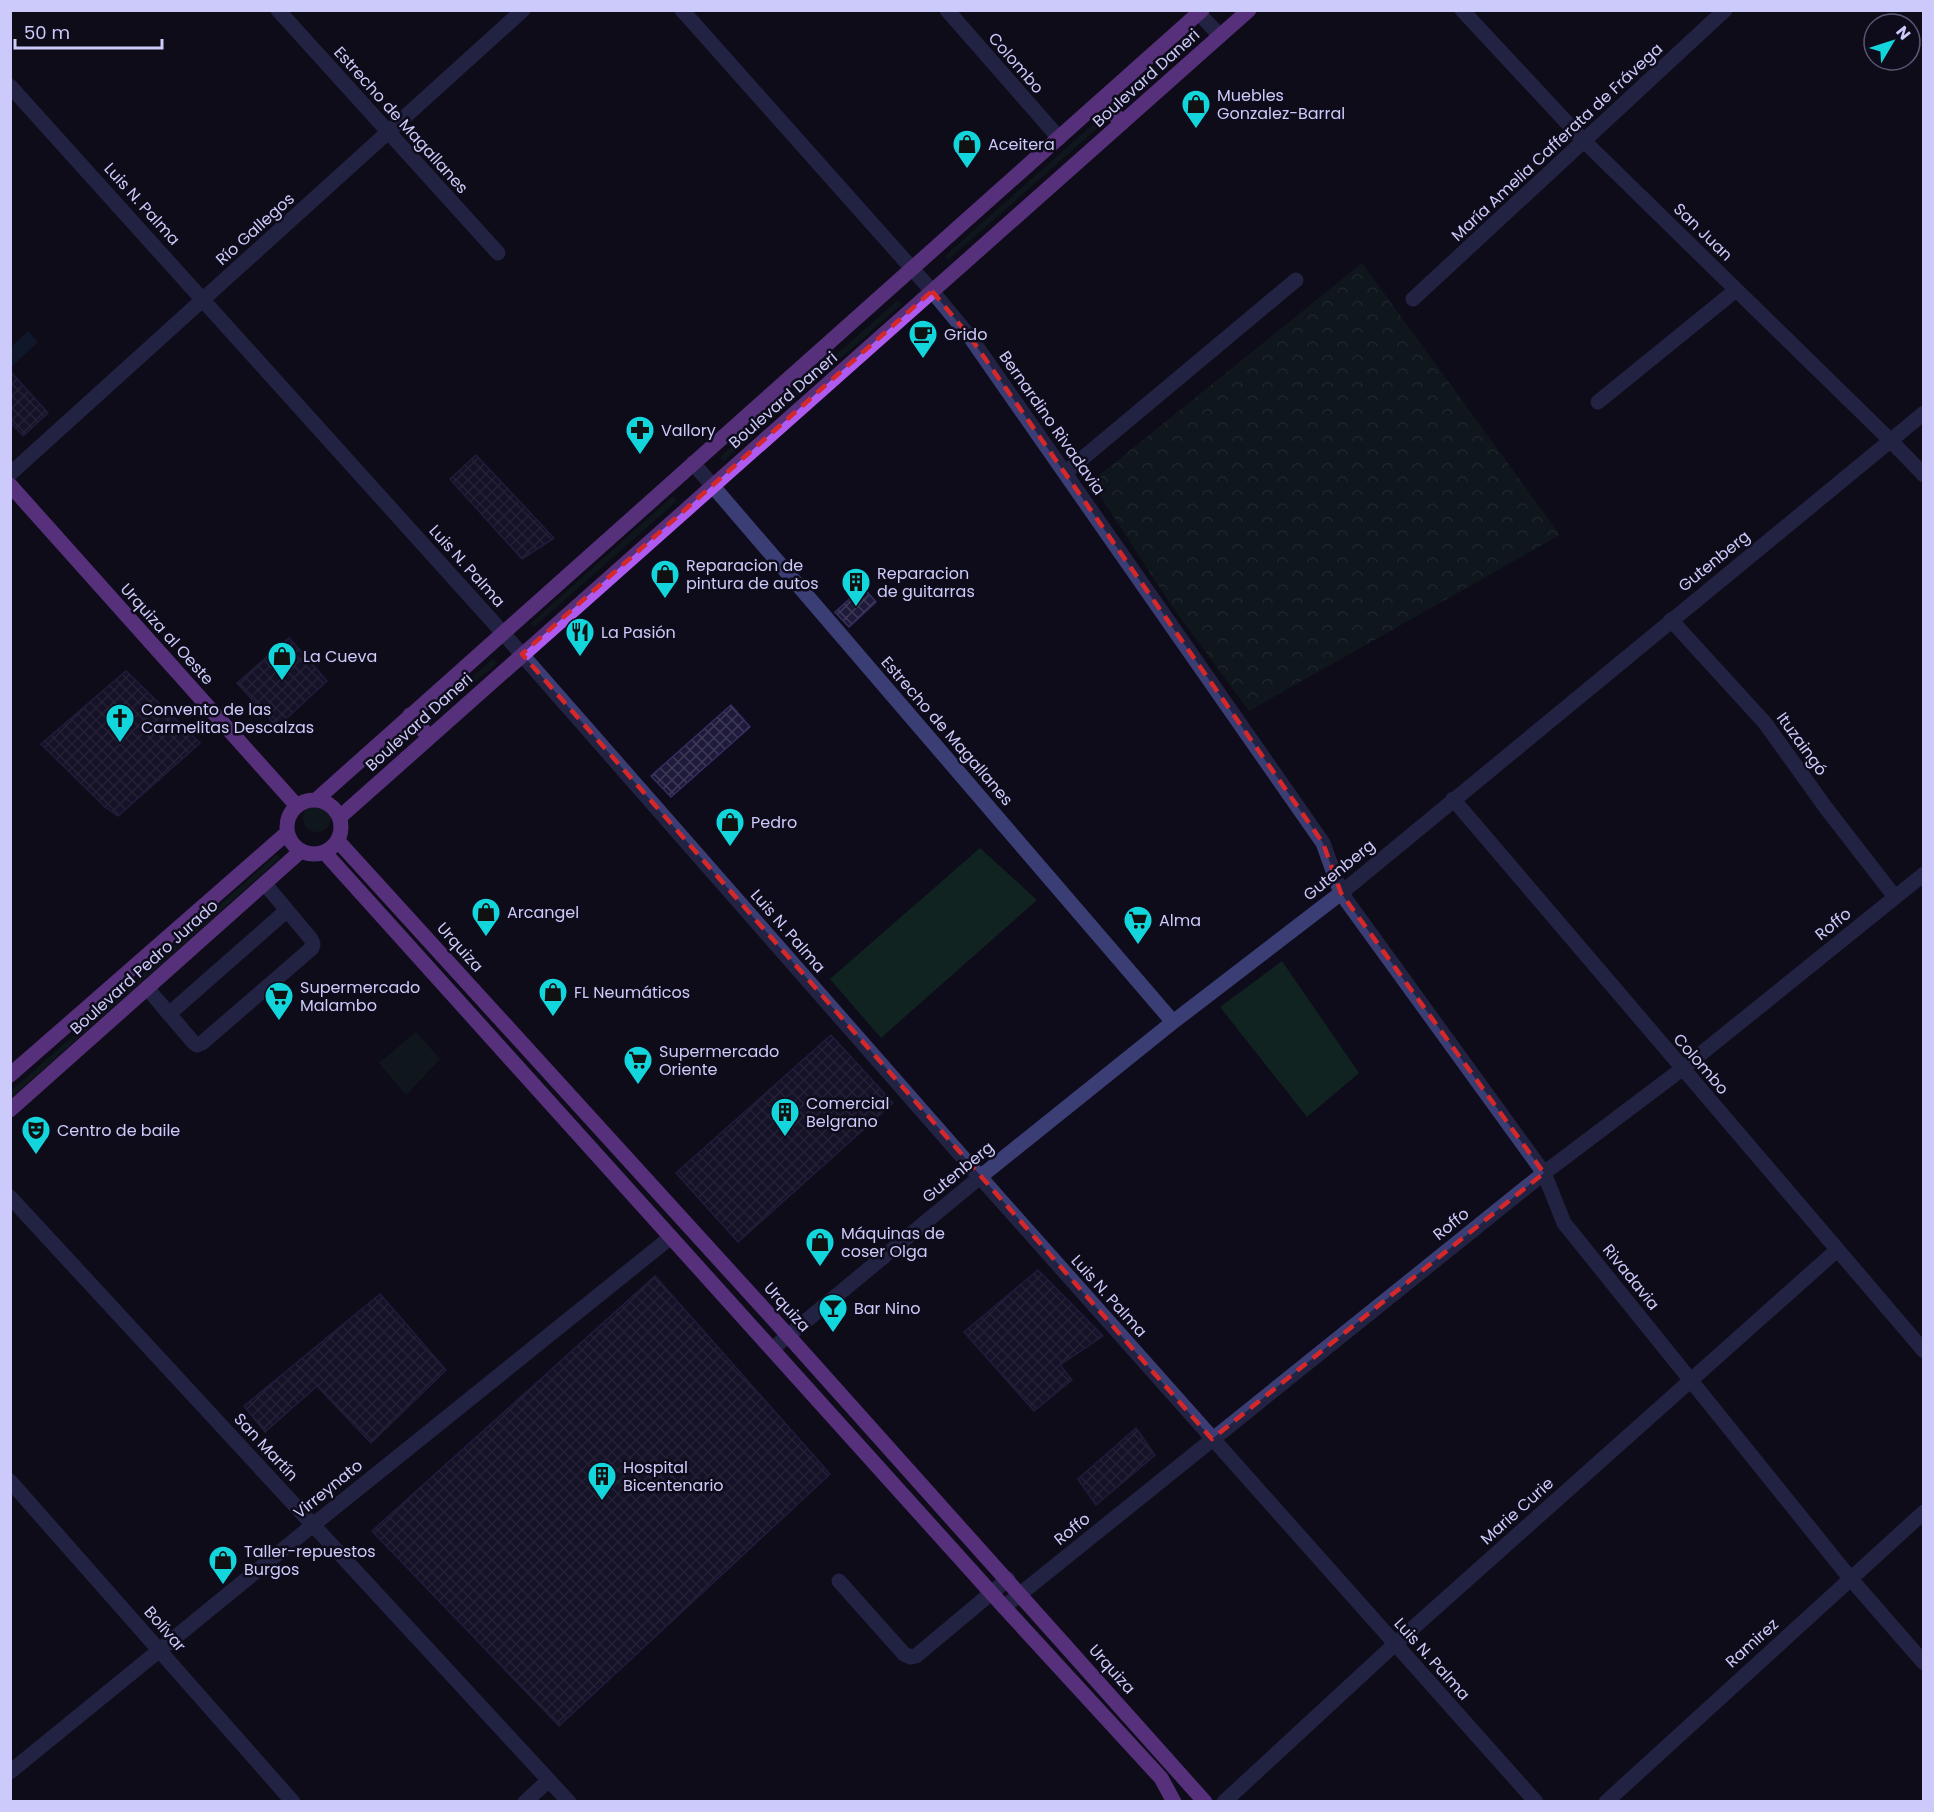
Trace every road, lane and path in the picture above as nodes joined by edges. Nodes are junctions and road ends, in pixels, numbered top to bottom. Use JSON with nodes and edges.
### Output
{"nodes":[{"id":1,"x":278,"y":10,"type":"edge"},
{"id":2,"x":523,"y":10,"type":"edge"},
{"id":3,"x":682,"y":10,"type":"edge"},
{"id":4,"x":947,"y":10,"type":"edge"},
{"id":5,"x":1250,"y":10,"type":"edge"},
{"id":6,"x":1462,"y":10,"type":"edge"},
{"id":7,"x":1725,"y":10,"type":"edge"},
{"id":8,"x":1199,"y":12,"type":"edge"},
{"id":9,"x":1220,"y":36,"type":"junction"},
{"id":10,"x":10,"y":86,"type":"edge"},
{"id":11,"x":1102,"y":100,"type":"junction"},
{"id":12,"x":1122,"y":123,"type":"junction"},
{"id":13,"x":388,"y":133,"type":"junction"},
{"id":14,"x":1059,"y":138,"type":"junction"},
{"id":15,"x":1584,"y":141,"type":"junction"},
{"id":16,"x":498,"y":253,"type":"dead end"},
{"id":17,"x":912,"y":269,"type":"junction"},
{"id":18,"x":1296,"y":280,"type":"dead end"},
{"id":19,"x":1737,"y":290,"type":"junction"},
{"id":20,"x":932,"y":291,"type":"junction"},
{"id":21,"x":1413,"y":299,"type":"dead end"},
{"id":22,"x":204,"y":300,"type":"junction"},
{"id":23,"x":1598,"y":402,"type":"dead end"},
{"id":24,"x":1923,"y":412,"type":"edge"},
{"id":25,"x":1890,"y":440,"type":"junction"},
{"id":26,"x":693,"y":463,"type":"junction"},
{"id":27,"x":1065,"y":473,"type":"junction"},
{"id":28,"x":10,"y":474,"type":"edge"},
{"id":29,"x":1923,"y":475,"type":"edge"},
{"id":30,"x":10,"y":486,"type":"edge"},
{"id":31,"x":713,"y":486,"type":"junction"},
{"id":32,"x":1671,"y":620,"type":"junction"},
{"id":33,"x":503,"y":633,"type":"junction"},
{"id":34,"x":522,"y":654,"type":"junction"},
{"id":35,"x":410,"y":715,"type":"junction"},
{"id":36,"x":429,"y":737,"type":"junction"},
{"id":37,"x":1453,"y":799,"type":"junction"},
{"id":38,"x":316,"y":800,"type":"junction"},
{"id":39,"x":297,"y":806,"type":"junction"},
{"id":40,"x":340,"y":817,"type":"junction"},
{"id":41,"x":287,"y":832,"type":"junction"},
{"id":42,"x":338,"y":841,"type":"junction"},
{"id":43,"x":301,"y":852,"type":"junction"},
{"id":44,"x":325,"y":853,"type":"junction"},
{"id":45,"x":1923,"y":874,"type":"edge"},
{"id":46,"x":265,"y":884,"type":"junction"},
{"id":47,"x":1341,"y":892,"type":"junction"},
{"id":48,"x":1895,"y":897,"type":"junction"},
{"id":49,"x":286,"y":911,"type":"junction"},
{"id":50,"x":147,"y":988,"type":"junction"},
{"id":51,"x":169,"y":1014,"type":"junction"},
{"id":52,"x":1173,"y":1022,"type":"junction"},
{"id":53,"x":1682,"y":1069,"type":"junction"},
{"id":54,"x":10,"y":1075,"type":"edge"},
{"id":55,"x":10,"y":1110,"type":"edge"},
{"id":56,"x":1544,"y":1173,"type":"junction"},
{"id":57,"x":980,"y":1177,"type":"junction"},
{"id":58,"x":10,"y":1197,"type":"edge"},
{"id":59,"x":670,"y":1237,"type":"junction"},
{"id":60,"x":1837,"y":1250,"type":"junction"},
{"id":61,"x":788,"y":1335,"type":"junction"},
{"id":62,"x":772,"y":1349,"type":"junction"},
{"id":63,"x":1923,"y":1351,"type":"edge"},
{"id":64,"x":1691,"y":1380,"type":"junction"},
{"id":65,"x":1212,"y":1439,"type":"junction"},
{"id":66,"x":10,"y":1481,"type":"edge"},
{"id":67,"x":1923,"y":1512,"type":"edge"},
{"id":68,"x":313,"y":1525,"type":"junction"},
{"id":69,"x":1850,"y":1578,"type":"junction"},
{"id":70,"x":1008,"y":1579,"type":"junction"},
{"id":71,"x":839,"y":1581,"type":"dead end"},
{"id":72,"x":1021,"y":1593,"type":"junction"},
{"id":73,"x":992,"y":1594,"type":"junction"},
{"id":74,"x":1004,"y":1607,"type":"junction"},
{"id":75,"x":1395,"y":1644,"type":"junction"},
{"id":76,"x":160,"y":1651,"type":"junction"},
{"id":77,"x":1923,"y":1664,"type":"edge"},
{"id":78,"x":10,"y":1772,"type":"edge"},
{"id":79,"x":549,"y":1780,"type":"junction"},
{"id":80,"x":293,"y":1802,"type":"edge"},
{"id":81,"x":525,"y":1802,"type":"edge"},
{"id":82,"x":569,"y":1802,"type":"edge"},
{"id":83,"x":1174,"y":1802,"type":"edge"},
{"id":84,"x":1205,"y":1802,"type":"edge"},
{"id":85,"x":1224,"y":1802,"type":"edge"},
{"id":86,"x":1536,"y":1802,"type":"edge"},
{"id":87,"x":1606,"y":1802,"type":"edge"}],
"edges":[{"from":1,"to":13,"type":"street","name":"Estrecho de Magallanes"},
{"from":2,"to":13,"type":"street","name":"Río Gallegos"},
{"from":3,"to":17,"type":"street","name":"Bernardino Rivadavia"},
{"from":4,"to":14,"type":"street","name":"Colombo"},
{"from":5,"to":9,"type":"main road","name":"Boulevard Daneri"},
{"from":6,"to":15,"type":"street","name":"San Juan"},
{"from":7,"to":15,"type":"street","name":"María Amelia Cafferata de Frávega"},
{"from":8,"to":9,"type":"street"},
{"from":8,"to":11,"type":"main road","name":"Boulevard Daneri"},
{"from":9,"to":12,"type":"main road","name":"Boulevard Daneri"},
{"from":10,"to":22,"type":"street","name":"Luis N. Palma"},
{"from":11,"to":12,"type":"main road"},
{"from":11,"to":14,"type":"main road","name":"Boulevard Daneri"},
{"from":12,"to":20,"type":"main road","name":"Boulevard Daneri"},
{"from":13,"to":16,"type":"street","name":"Estrecho de Magallanes"},
{"from":13,"to":22,"type":"street","name":"Río Gallegos"},
{"from":14,"to":17,"type":"main road","name":"Boulevard Daneri"},
{"from":15,"to":19,"type":"street","name":"San Juan"},
{"from":15,"to":21,"type":"street","name":"María Amelia Cafferata de Frávega"},
{"from":17,"to":20,"type":"street","name":"Bernardino Rivadavia"},
{"from":17,"to":26,"type":"main road","name":"Boulevard Daneri"},
{"from":18,"to":27,"type":"street"},
{"from":19,"to":23,"type":"street"},
{"from":19,"to":25,"type":"street","name":"San Juan"},
{"from":20,"to":27,"type":"street","name":"Bernardino Rivadavia"},
{"from":20,"to":31,"type":"main road","name":"Boulevard Daneri"},
{"from":22,"to":28,"type":"street","name":"Río Gallegos"},
{"from":22,"to":33,"type":"street","name":"Luis N. Palma"},
{"from":24,"to":25,"type":"street","name":"Gutenberg"},
{"from":25,"to":29,"type":"street","name":"San Juan"},
{"from":25,"to":32,"type":"street","name":"Gutenberg"},
{"from":26,"to":31,"type":"street","name":"Estrecho de Magallanes"},
{"from":26,"to":33,"type":"main road","name":"Boulevard Daneri"},
{"from":27,"to":47,"type":"street","name":"Bernardino Rivadavia"},
{"from":30,"to":39,"type":"main road","name":"Urquiza al Oeste"},
{"from":31,"to":34,"type":"main road","name":"Boulevard Daneri"},
{"from":31,"to":52,"type":"street","name":"Estrecho de Magallanes"},
{"from":32,"to":37,"type":"street","name":"Gutenberg"},
{"from":32,"to":48,"type":"street","name":"Ituzaingó"},
{"from":33,"to":34,"type":"street","name":"Luis N. Palma"},
{"from":33,"to":35,"type":"main road","name":"Boulevard Daneri"},
{"from":34,"to":36,"type":"main road","name":"Boulevard Daneri"},
{"from":34,"to":57,"type":"street","name":"Luis N. Palma"},
{"from":35,"to":36,"type":"main road"},
{"from":35,"to":38,"type":"main road","name":"Boulevard Daneri"},
{"from":36,"to":40,"type":"main road","name":"Boulevard Daneri"},
{"from":37,"to":47,"type":"street","name":"Gutenberg"},
{"from":37,"to":53,"type":"street","name":"Colombo"},
{"from":38,"to":39,"type":"main road"},
{"from":38,"to":40,"type":"main road"},
{"from":39,"to":41,"type":"main road"},
{"from":40,"to":42,"type":"main road"},
{"from":41,"to":43,"type":"main road"},
{"from":41,"to":54,"type":"main road","name":"Boulevard Pedro Jurado"},
{"from":42,"to":44,"type":"main road"},
{"from":42,"to":61,"type":"main road","name":"Urquiza"},
{"from":43,"to":44,"type":"main road"},
{"from":43,"to":46,"type":"main road","name":"Boulevard Pedro Jurado"},
{"from":44,"to":59,"type":"main road"},
{"from":45,"to":48,"type":"street","name":"Roffo"},
{"from":46,"to":49,"type":"street"},
{"from":46,"to":50,"type":"main road","name":"Boulevard Pedro Jurado"},
{"from":47,"to":52,"type":"street","name":"Gutenberg"},
{"from":47,"to":56,"type":"street","name":"Rivadavia"},
{"from":48,"to":53,"type":"street","name":"Roffo"},
{"from":49,"to":51,"type":"street"},
{"from":49,"to":51,"type":"street"},
{"from":50,"to":51,"type":"street"},
{"from":50,"to":55,"type":"main road","name":"Boulevard Pedro Jurado"},
{"from":52,"to":57,"type":"street","name":"Gutenberg"},
{"from":53,"to":56,"type":"street","name":"Roffo"},
{"from":53,"to":60,"type":"street","name":"Colombo"},
{"from":56,"to":64,"type":"street","name":"Rivadavia"},
{"from":56,"to":65,"type":"street","name":"Roffo"},
{"from":57,"to":61,"type":"street","name":"Gutenberg"},
{"from":57,"to":65,"type":"street","name":"Luis N. Palma"},
{"from":58,"to":68,"type":"street","name":"San Martín"},
{"from":59,"to":62,"type":"main road"},
{"from":59,"to":68,"type":"street","name":"Virreynato"},
{"from":60,"to":63,"type":"street","name":"Colombo"},
{"from":60,"to":64,"type":"street","name":"Marie Curie"},
{"from":61,"to":62,"type":"street","name":"Gutenberg"},
{"from":61,"to":70,"type":"main road","name":"Urquiza"},
{"from":62,"to":73,"type":"main road"},
{"from":64,"to":69,"type":"street","name":"Rivadavia"},
{"from":64,"to":75,"type":"street","name":"Marie Curie"},
{"from":65,"to":72,"type":"street","name":"Roffo"},
{"from":65,"to":75,"type":"street","name":"Luis N. Palma"},
{"from":66,"to":76,"type":"street","name":"Bolívar"},
{"from":67,"to":69,"type":"street","name":"Ramirez"},
{"from":68,"to":76,"type":"street","name":"Virreynato"},
{"from":68,"to":79,"type":"street","name":"San Martín"},
{"from":69,"to":77,"type":"street","name":"Rivadavia"},
{"from":69,"to":87,"type":"street","name":"Ramirez"},
{"from":70,"to":72,"type":"main road","name":"Urquiza"},
{"from":70,"to":73,"type":"street"},
{"from":71,"to":73,"type":"street"},
{"from":72,"to":74,"type":"street","name":"Roffo"},
{"from":72,"to":84,"type":"main road","name":"Urquiza"},
{"from":73,"to":74,"type":"main road"},
{"from":74,"to":83,"type":"main road"},
{"from":75,"to":85,"type":"street","name":"Marie Curie"},
{"from":75,"to":86,"type":"street","name":"Luis N. Palma"},
{"from":76,"to":78,"type":"street","name":"Virreynato"},
{"from":76,"to":80,"type":"street","name":"Bolívar"},
{"from":79,"to":81,"type":"street"},
{"from":79,"to":82,"type":"street","name":"San Martín"}]}
